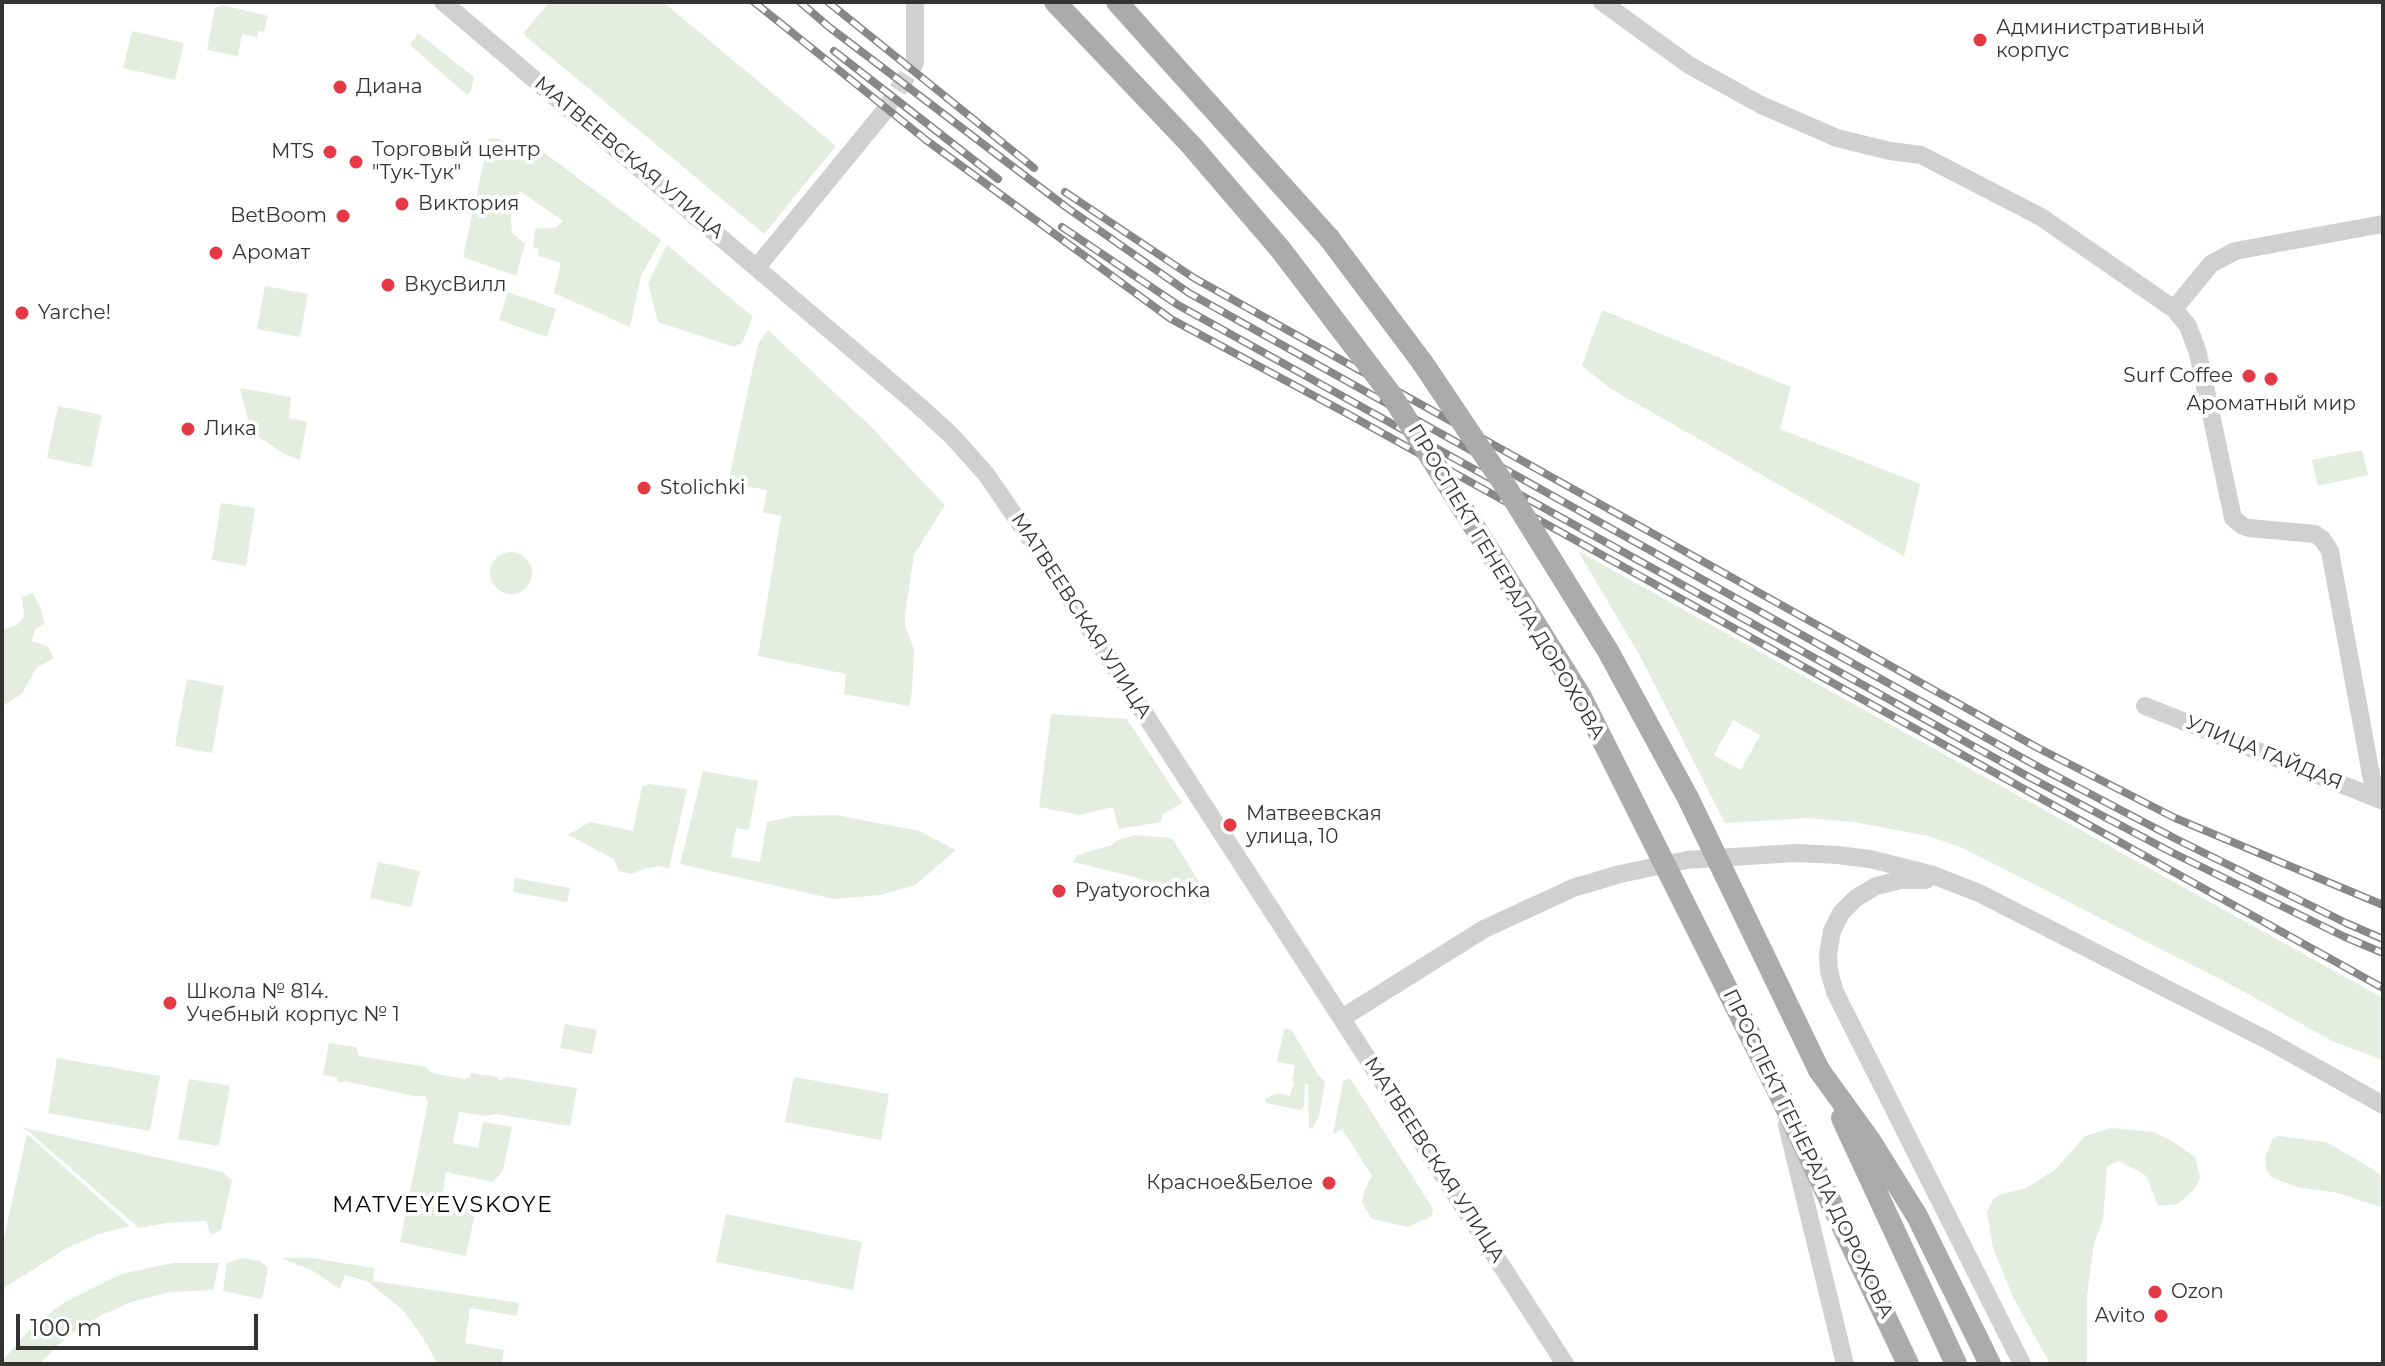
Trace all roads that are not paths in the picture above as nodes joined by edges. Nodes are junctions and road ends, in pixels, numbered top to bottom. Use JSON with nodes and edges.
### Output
{"nodes":[{"id":1,"x":443,"y":2,"type":"edge"},
{"id":2,"x":915,"y":2,"type":"edge"},
{"id":3,"x":1055,"y":2,"type":"edge"},
{"id":4,"x":1117,"y":2,"type":"edge"},
{"id":5,"x":1136,"y":2,"type":"edge"},
{"id":6,"x":1602,"y":2,"type":"edge"},
{"id":7,"x":915,"y":63,"type":"tunnel mouth"},
{"id":8,"x":883,"y":113,"type":"tunnel mouth"},
{"id":9,"x":2383,"y":224,"type":"edge"},
{"id":10,"x":1329,"y":238,"type":"junction"},
{"id":11,"x":757,"y":267,"type":"junction"},
{"id":12,"x":2174,"y":309,"type":"junction"},
{"id":13,"x":2145,"y":706,"type":"dead end"},
{"id":14,"x":2379,"y":792,"type":"edge"},
{"id":15,"x":1964,"y":887,"type":"junction"},
{"id":16,"x":1342,"y":1018,"type":"junction"},
{"id":17,"x":1819,"y":1070,"type":"junction"},
{"id":18,"x":1778,"y":1091,"type":"junction"},
{"id":19,"x":2383,"y":1105,"type":"edge"},
{"id":20,"x":1565,"y":1364,"type":"edge"},
{"id":21,"x":1845,"y":1364,"type":"edge"},
{"id":22,"x":1908,"y":1364,"type":"edge"},
{"id":23,"x":1956,"y":1364,"type":"edge"},
{"id":24,"x":1990,"y":1364,"type":"edge"},
{"id":25,"x":2022,"y":1364,"type":"edge"}],
"edges":[{"from":1,"to":11,"type":"street","name":"МАТВЕЕВСКАЯ УЛИЦА"},
{"from":2,"to":7,"type":"street"},
{"from":3,"to":18,"type":"main road","name":"ПРОСПЕКТ ГЕНЕРАЛА ДОРОХОВА","bridge":true},
{"from":4,"to":10,"type":"main road"},
{"from":5,"to":10,"type":"main road"},
{"from":6,"to":12,"type":"street"},
{"from":8,"to":11,"type":"street"},
{"from":9,"to":12,"type":"street"},
{"from":10,"to":17,"type":"main road","bridge":true},
{"from":11,"to":16,"type":"street","name":"МАТВЕЕВСКАЯ УЛИЦА"},
{"from":12,"to":14,"type":"street"},
{"from":13,"to":14,"type":"street","name":"УЛИЦА ГАЙДАЯ"},
{"from":15,"to":16,"type":"street"},
{"from":15,"to":19,"type":"street"},
{"from":15,"to":25,"type":"street"},
{"from":16,"to":20,"type":"street","name":"МАТВЕЕВСКАЯ УЛИЦА"},
{"from":17,"to":23,"type":"main road"},
{"from":17,"to":24,"type":"main road"},
{"from":18,"to":21,"type":"street"},
{"from":18,"to":22,"type":"main road","name":"ПРОСПЕКТ ГЕНЕРАЛА ДОРОХОВА"}]}
